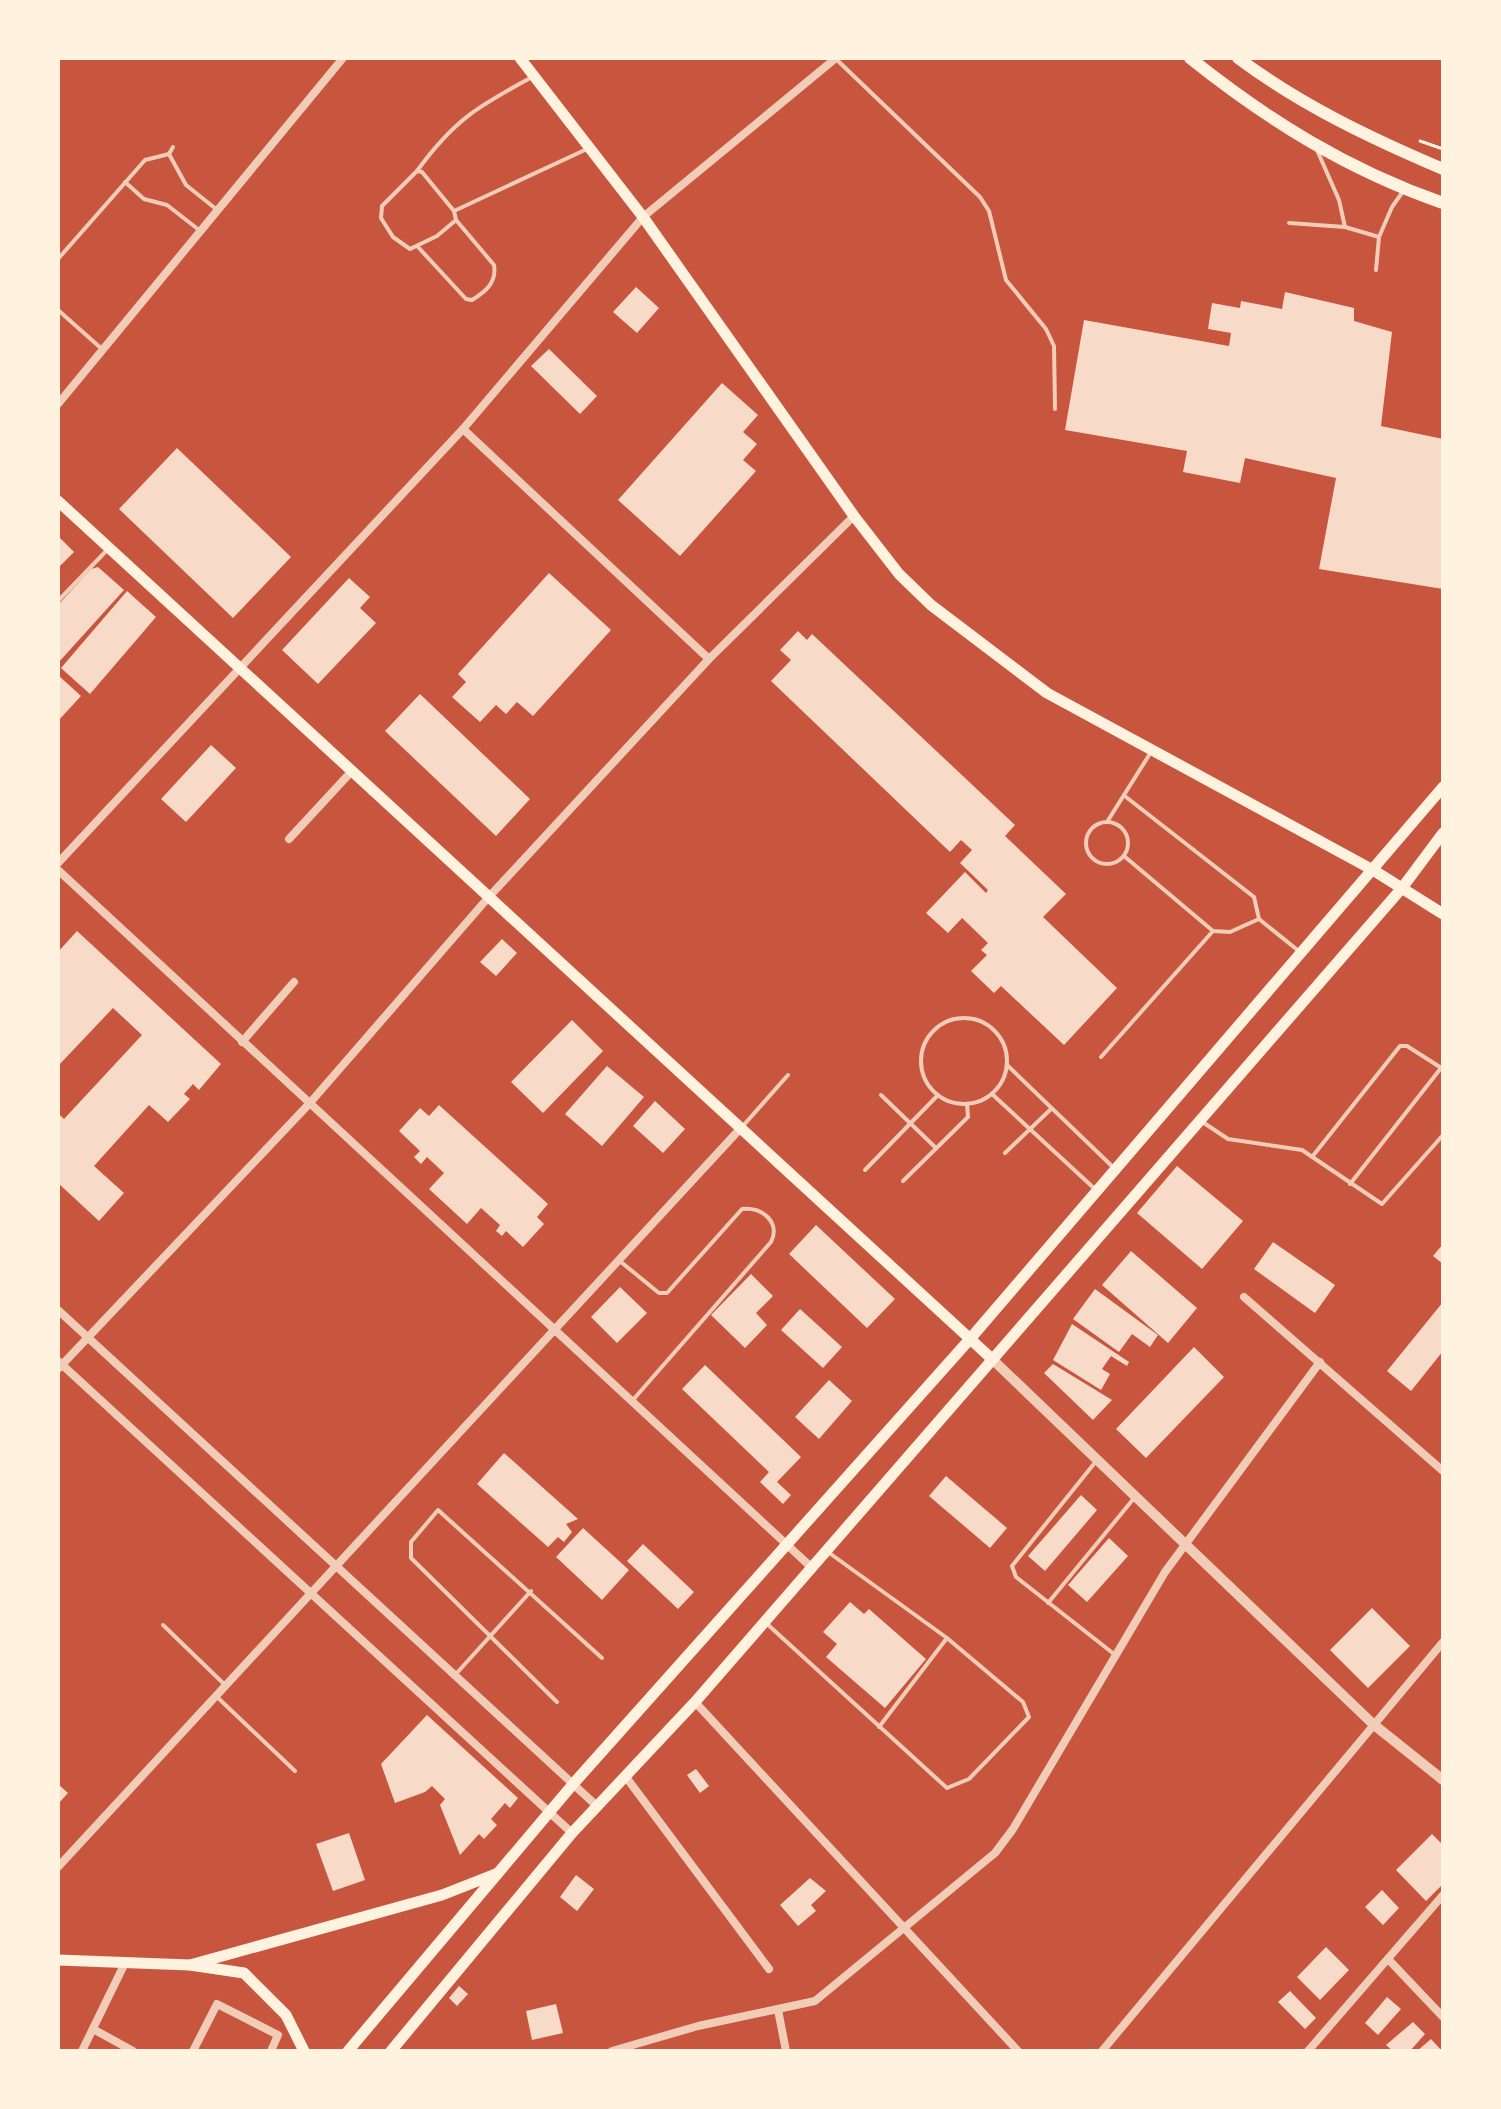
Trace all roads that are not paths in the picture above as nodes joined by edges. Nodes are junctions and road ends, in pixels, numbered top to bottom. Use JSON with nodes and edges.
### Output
{"nodes":[{"id":1,"x":343,"y":58,"type":"edge"},
{"id":2,"x":520,"y":58,"type":"edge"},
{"id":3,"x":835,"y":58,"type":"edge"},
{"id":4,"x":1190,"y":58,"type":"edge"},
{"id":5,"x":1238,"y":58,"type":"edge"},
{"id":6,"x":534,"y":76,"type":"junction"},
{"id":7,"x":173,"y":147,"type":"dead end"},
{"id":8,"x":589,"y":148,"type":"junction"},
{"id":9,"x":1316,"y":148,"type":"junction"},
{"id":10,"x":169,"y":154,"type":"junction"},
{"id":11,"x":1443,"y":169,"type":"edge"},
{"id":12,"x":417,"y":171,"type":"junction"},
{"id":13,"x":125,"y":182,"type":"junction"},
{"id":14,"x":1405,"y":190,"type":"junction"},
{"id":15,"x":1443,"y":203,"type":"edge"},
{"id":16,"x":218,"y":210,"type":"junction"},
{"id":17,"x":454,"y":211,"type":"junction"},
{"id":18,"x":643,"y":217,"type":"junction"},
{"id":19,"x":456,"y":220,"type":"junction"},
{"id":20,"x":1289,"y":223,"type":"dead end"},
{"id":21,"x":1345,"y":227,"type":"junction"},
{"id":22,"x":200,"y":231,"type":"junction"},
{"id":23,"x":1379,"y":237,"type":"junction"},
{"id":24,"x":418,"y":247,"type":"junction"},
{"id":25,"x":58,"y":259,"type":"edge"},
{"id":26,"x":1376,"y":270,"type":"dead end"},
{"id":27,"x":58,"y":310,"type":"edge"},
{"id":28,"x":103,"y":350,"type":"junction"},
{"id":29,"x":58,"y":404,"type":"edge"},
{"id":30,"x":1055,"y":409,"type":"dead end"},
{"id":31,"x":463,"y":429,"type":"junction"},
{"id":32,"x":58,"y":501,"type":"edge"},
{"id":33,"x":854,"y":516,"type":"junction"},
{"id":34,"x":110,"y":548,"type":"junction"},
{"id":35,"x":58,"y":601,"type":"edge"},
{"id":36,"x":709,"y":659,"type":"junction"},
{"id":37,"x":239,"y":668,"type":"junction"},
{"id":38,"x":1152,"y":750,"type":"junction"},
{"id":39,"x":351,"y":772,"type":"junction"},
{"id":40,"x":1443,"y":787,"type":"edge"},
{"id":41,"x":1126,"y":797,"type":"junction"},
{"id":42,"x":1107,"y":822,"type":"junction"},
{"id":43,"x":1443,"y":833,"type":"edge"},
{"id":44,"x":289,"y":839,"type":"dead end"},
{"id":45,"x":1124,"y":856,"type":"junction"},
{"id":46,"x":58,"y":863,"type":"edge"},
{"id":47,"x":58,"y":870,"type":"edge"},
{"id":48,"x":1373,"y":870,"type":"junction"},
{"id":49,"x":1402,"y":888,"type":"junction"},
{"id":50,"x":487,"y":899,"type":"junction"},
{"id":51,"x":1443,"y":914,"type":"edge"},
{"id":52,"x":1259,"y":919,"type":"junction"},
{"id":53,"x":1213,"y":931,"type":"junction"},
{"id":54,"x":1301,"y":953,"type":"junction"},
{"id":55,"x":294,"y":982,"type":"dead end"},
{"id":56,"x":242,"y":1042,"type":"junction"},
{"id":57,"x":1101,"y":1057,"type":"dead end"},
{"id":58,"x":921,"y":1060,"type":"junction"},
{"id":59,"x":913,"y":1062,"type":"dead end"},
{"id":60,"x":1007,"y":1065,"type":"junction"},
{"id":61,"x":1442,"y":1069,"type":"edge"},
{"id":62,"x":788,"y":1075,"type":"dead end"},
{"id":63,"x":992,"y":1094,"type":"junction"},
{"id":64,"x":881,"y":1095,"type":"dead end"},
{"id":65,"x":938,"y":1095,"type":"junction"},
{"id":66,"x":309,"y":1104,"type":"junction"},
{"id":67,"x":967,"y":1104,"type":"junction"},
{"id":68,"x":1051,"y":1109,"type":"junction"},
{"id":69,"x":1199,"y":1120,"type":"junction"},
{"id":70,"x":911,"y":1123,"type":"junction"},
{"id":71,"x":1030,"y":1127,"type":"junction"},
{"id":72,"x":739,"y":1130,"type":"junction"},
{"id":73,"x":1443,"y":1135,"type":"edge"},
{"id":74,"x":936,"y":1148,"type":"junction"},
{"id":75,"x":1005,"y":1153,"type":"dead end"},
{"id":76,"x":1312,"y":1157,"type":"junction"},
{"id":77,"x":865,"y":1170,"type":"dead end"},
{"id":78,"x":1116,"y":1170,"type":"junction"},
{"id":79,"x":903,"y":1181,"type":"dead end"},
{"id":80,"x":1350,"y":1184,"type":"junction"},
{"id":81,"x":1098,"y":1192,"type":"junction"},
{"id":82,"x":618,"y":1259,"type":"junction"},
{"id":83,"x":1244,"y":1297,"type":"dead end"},
{"id":84,"x":58,"y":1310,"type":"edge"},
{"id":85,"x":552,"y":1330,"type":"junction"},
{"id":86,"x":87,"y":1338,"type":"junction"},
{"id":87,"x":970,"y":1339,"type":"junction"},
{"id":88,"x":992,"y":1359,"type":"junction"},
{"id":89,"x":1320,"y":1362,"type":"junction"},
{"id":90,"x":59,"y":1365,"type":"edge"},
{"id":91,"x":630,"y":1403,"type":"junction"},
{"id":92,"x":1097,"y":1460,"type":"junction"},
{"id":93,"x":1443,"y":1470,"type":"edge"},
{"id":94,"x":1135,"y":1497,"type":"junction"},
{"id":95,"x":1183,"y":1544,"type":"junction"},
{"id":96,"x":788,"y":1545,"type":"junction"},
{"id":97,"x":826,"y":1550,"type":"junction"},
{"id":98,"x":337,"y":1567,"type":"junction"},
{"id":99,"x":811,"y":1567,"type":"junction"},
{"id":100,"x":531,"y":1591,"type":"junction"},
{"id":101,"x":312,"y":1594,"type":"junction"},
{"id":102,"x":1048,"y":1603,"type":"junction"},
{"id":103,"x":765,"y":1621,"type":"junction"},
{"id":104,"x":163,"y":1625,"type":"dead end"},
{"id":105,"x":490,"y":1637,"type":"junction"},
{"id":106,"x":947,"y":1638,"type":"junction"},
{"id":107,"x":1443,"y":1642,"type":"edge"},
{"id":108,"x":1114,"y":1654,"type":"junction"},
{"id":109,"x":602,"y":1658,"type":"dead end"},
{"id":110,"x":455,"y":1675,"type":"junction"},
{"id":111,"x":226,"y":1686,"type":"junction"},
{"id":112,"x":216,"y":1696,"type":"junction"},
{"id":113,"x":557,"y":1702,"type":"dead end"},
{"id":114,"x":695,"y":1702,"type":"junction"},
{"id":115,"x":1373,"y":1724,"type":"junction"},
{"id":116,"x":879,"y":1727,"type":"junction"},
{"id":117,"x":295,"y":1771,"type":"dead end"},
{"id":118,"x":626,"y":1777,"type":"junction"},
{"id":119,"x":1443,"y":1780,"type":"edge"},
{"id":120,"x":574,"y":1783,"type":"junction"},
{"id":121,"x":598,"y":1807,"type":"junction"},
{"id":122,"x":550,"y":1812,"type":"junction"},
{"id":123,"x":572,"y":1833,"type":"junction"},
{"id":124,"x":58,"y":1867,"type":"edge"},
{"id":125,"x":503,"y":1871,"type":"junction"},
{"id":126,"x":1443,"y":1895,"type":"edge"},
{"id":127,"x":902,"y":1929,"type":"junction"},
{"id":128,"x":58,"y":1960,"type":"edge"},
{"id":129,"x":1389,"y":1960,"type":"junction"},
{"id":130,"x":196,"y":1963,"type":"junction"},
{"id":131,"x":124,"y":1965,"type":"junction"},
{"id":132,"x":769,"y":1969,"type":"dead end"},
{"id":133,"x":778,"y":2010,"type":"junction"},
{"id":134,"x":1443,"y":2017,"type":"edge"},
{"id":135,"x":93,"y":2029,"type":"junction"},
{"id":136,"x":82,"y":2051,"type":"edge"},
{"id":137,"x":133,"y":2051,"type":"edge"},
{"id":138,"x":193,"y":2051,"type":"edge"},
{"id":139,"x":271,"y":2051,"type":"edge"},
{"id":140,"x":304,"y":2051,"type":"edge"},
{"id":141,"x":348,"y":2051,"type":"edge"},
{"id":142,"x":391,"y":2051,"type":"edge"},
{"id":143,"x":612,"y":2051,"type":"edge"},
{"id":144,"x":786,"y":2051,"type":"edge"},
{"id":145,"x":1018,"y":2051,"type":"edge"},
{"id":146,"x":1102,"y":2051,"type":"edge"},
{"id":147,"x":1308,"y":2051,"type":"edge"}],
"edges":[{"from":1,"to":16,"type":"street"},
{"from":2,"to":6,"type":"main road"},
{"from":3,"to":18,"type":"street"},
{"from":3,"to":30,"type":"lane"},
{"from":4,"to":9,"type":"highway"},
{"from":5,"to":11,"type":"highway"},
{"from":6,"to":8,"type":"main road"},
{"from":6,"to":12,"type":"lane"},
{"from":7,"to":10,"type":"lane"},
{"from":8,"to":17,"type":"lane"},
{"from":8,"to":18,"type":"main road"},
{"from":9,"to":14,"type":"highway"},
{"from":9,"to":21,"type":"lane"},
{"from":10,"to":13,"type":"lane"},
{"from":10,"to":16,"type":"lane"},
{"from":12,"to":17,"type":"lane"},
{"from":12,"to":24,"type":"lane"},
{"from":13,"to":22,"type":"lane"},
{"from":13,"to":25,"type":"lane"},
{"from":14,"to":15,"type":"highway"},
{"from":14,"to":23,"type":"lane"},
{"from":16,"to":22,"type":"street"},
{"from":17,"to":19,"type":"lane"},
{"from":18,"to":31,"type":"street"},
{"from":18,"to":33,"type":"main road"},
{"from":19,"to":24,"type":"lane"},
{"from":19,"to":24,"type":"lane"},
{"from":20,"to":21,"type":"lane"},
{"from":21,"to":23,"type":"lane"},
{"from":22,"to":28,"type":"street"},
{"from":23,"to":26,"type":"lane"},
{"from":27,"to":28,"type":"lane"},
{"from":28,"to":29,"type":"street"},
{"from":31,"to":36,"type":"street"},
{"from":31,"to":37,"type":"street"},
{"from":32,"to":34,"type":"main road"},
{"from":33,"to":36,"type":"street"},
{"from":33,"to":38,"type":"main road"},
{"from":34,"to":35,"type":"lane"},
{"from":34,"to":37,"type":"main road"},
{"from":36,"to":50,"type":"street"},
{"from":37,"to":39,"type":"main road"},
{"from":37,"to":46,"type":"street"},
{"from":38,"to":41,"type":"lane"},
{"from":38,"to":48,"type":"main road"},
{"from":39,"to":44,"type":"street"},
{"from":39,"to":50,"type":"main road"},
{"from":40,"to":48,"type":"main road"},
{"from":41,"to":42,"type":"lane"},
{"from":41,"to":52,"type":"lane"},
{"from":42,"to":45,"type":"lane"},
{"from":42,"to":45,"type":"lane"},
{"from":43,"to":49,"type":"main road"},
{"from":45,"to":53,"type":"lane"},
{"from":47,"to":56,"type":"street"},
{"from":48,"to":49,"type":"main road"},
{"from":48,"to":54,"type":"lane"},
{"from":49,"to":51,"type":"main road"},
{"from":49,"to":69,"type":"main road"},
{"from":50,"to":66,"type":"street"},
{"from":50,"to":72,"type":"main road"},
{"from":52,"to":53,"type":"lane"},
{"from":52,"to":54,"type":"lane"},
{"from":53,"to":57,"type":"lane"},
{"from":54,"to":78,"type":"main road"},
{"from":54,"to":125,"type":"lane"},
{"from":55,"to":56,"type":"street"},
{"from":56,"to":66,"type":"street"},
{"from":58,"to":59,"type":"lane"},
{"from":58,"to":60,"type":"lane"},
{"from":58,"to":65,"type":"lane"},
{"from":60,"to":63,"type":"lane"},
{"from":60,"to":68,"type":"lane"},
{"from":61,"to":76,"type":"lane"},
{"from":61,"to":80,"type":"lane"},
{"from":62,"to":72,"type":"lane"},
{"from":63,"to":67,"type":"lane"},
{"from":63,"to":71,"type":"lane"},
{"from":64,"to":70,"type":"lane"},
{"from":65,"to":67,"type":"lane"},
{"from":65,"to":70,"type":"lane"},
{"from":66,"to":85,"type":"street"},
{"from":66,"to":86,"type":"street"},
{"from":67,"to":74,"type":"lane"},
{"from":68,"to":71,"type":"lane"},
{"from":68,"to":78,"type":"lane"},
{"from":69,"to":76,"type":"lane"},
{"from":69,"to":88,"type":"main road"},
{"from":70,"to":74,"type":"lane"},
{"from":70,"to":77,"type":"lane"},
{"from":71,"to":75,"type":"lane"},
{"from":71,"to":81,"type":"lane"},
{"from":72,"to":82,"type":"street"},
{"from":72,"to":87,"type":"main road"},
{"from":73,"to":80,"type":"lane"},
{"from":74,"to":79,"type":"lane"},
{"from":76,"to":80,"type":"lane"},
{"from":78,"to":81,"type":"main road"},
{"from":81,"to":87,"type":"main road"},
{"from":82,"to":85,"type":"street"},
{"from":82,"to":91,"type":"lane"},
{"from":83,"to":89,"type":"street"},
{"from":84,"to":86,"type":"street"},
{"from":85,"to":91,"type":"street"},
{"from":85,"to":98,"type":"street"},
{"from":86,"to":90,"type":"street"},
{"from":86,"to":98,"type":"street"},
{"from":87,"to":88,"type":"main road"},
{"from":87,"to":96,"type":"main road"},
{"from":88,"to":92,"type":"street"},
{"from":88,"to":97,"type":"main road"},
{"from":89,"to":93,"type":"street"},
{"from":89,"to":95,"type":"street"},
{"from":90,"to":101,"type":"street"},
{"from":91,"to":96,"type":"street"},
{"from":92,"to":94,"type":"street"},
{"from":92,"to":102,"type":"lane"},
{"from":94,"to":95,"type":"street"},
{"from":94,"to":102,"type":"lane"},
{"from":95,"to":108,"type":"street"},
{"from":95,"to":115,"type":"street"},
{"from":96,"to":99,"type":"street"},
{"from":96,"to":120,"type":"main road"},
{"from":97,"to":99,"type":"main road"},
{"from":97,"to":106,"type":"lane"},
{"from":98,"to":101,"type":"street"},
{"from":98,"to":110,"type":"street"},
{"from":99,"to":103,"type":"main road"},
{"from":100,"to":105,"type":"lane"},
{"from":100,"to":105,"type":"lane"},
{"from":100,"to":109,"type":"lane"},
{"from":101,"to":111,"type":"street"},
{"from":101,"to":122,"type":"street"},
{"from":102,"to":108,"type":"lane"},
{"from":103,"to":114,"type":"main road"},
{"from":103,"to":116,"type":"lane"},
{"from":104,"to":111,"type":"lane"},
{"from":105,"to":110,"type":"lane"},
{"from":105,"to":113,"type":"lane"},
{"from":106,"to":116,"type":"lane"},
{"from":106,"to":116,"type":"lane"},
{"from":107,"to":115,"type":"street"},
{"from":108,"to":127,"type":"street"},
{"from":110,"to":120,"type":"street"},
{"from":111,"to":112,"type":"street"},
{"from":112,"to":117,"type":"lane"},
{"from":112,"to":124,"type":"street"},
{"from":114,"to":118,"type":"main road"},
{"from":114,"to":127,"type":"street"},
{"from":115,"to":119,"type":"street"},
{"from":115,"to":146,"type":"street"},
{"from":118,"to":121,"type":"main road"},
{"from":118,"to":132,"type":"street"},
{"from":120,"to":121,"type":"street"},
{"from":120,"to":122,"type":"main road"},
{"from":121,"to":123,"type":"main road"},
{"from":122,"to":123,"type":"street"},
{"from":122,"to":125,"type":"main road"},
{"from":123,"to":142,"type":"main road"},
{"from":125,"to":130,"type":"main road"},
{"from":125,"to":141,"type":"main road"},
{"from":126,"to":129,"type":"street"},
{"from":127,"to":133,"type":"street"},
{"from":127,"to":145,"type":"street"},
{"from":128,"to":131,"type":"main road"},
{"from":129,"to":134,"type":"street"},
{"from":129,"to":147,"type":"street"},
{"from":130,"to":131,"type":"main road"},
{"from":130,"to":140,"type":"main road"},
{"from":131,"to":135,"type":"street"},
{"from":133,"to":143,"type":"street"},
{"from":133,"to":144,"type":"street"},
{"from":135,"to":136,"type":"street"},
{"from":135,"to":137,"type":"street"},
{"from":138,"to":139,"type":"street"}]}
